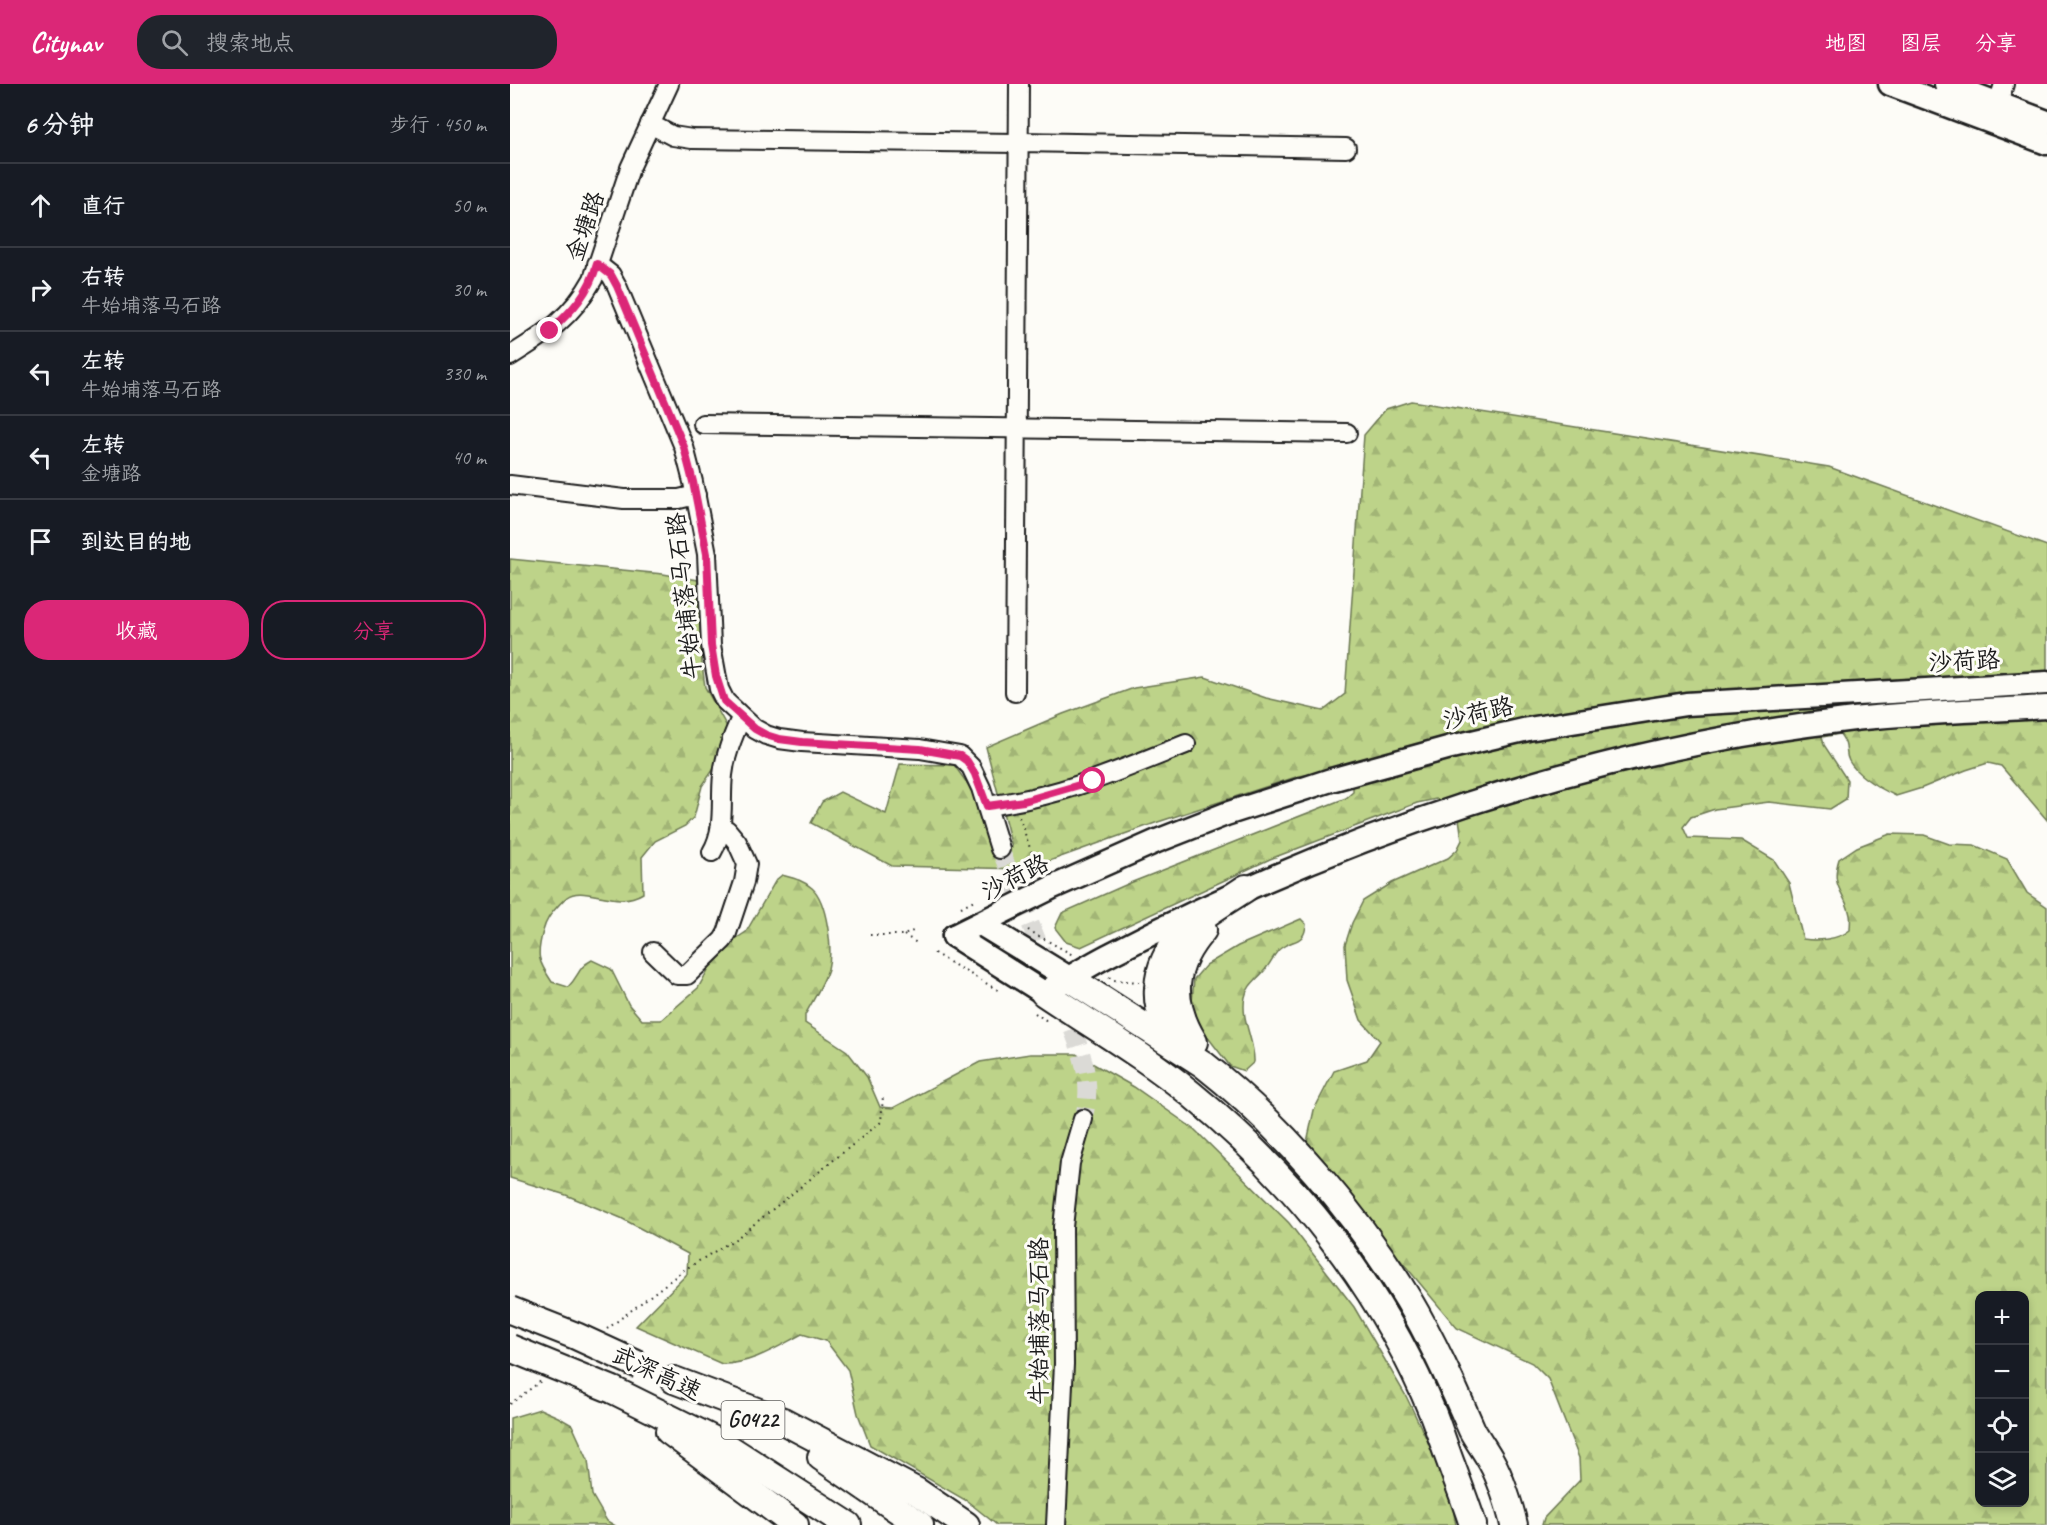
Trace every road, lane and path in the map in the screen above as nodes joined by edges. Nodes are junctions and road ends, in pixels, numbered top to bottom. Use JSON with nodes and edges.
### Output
{"nodes":[{"id":1,"x":669,"y":84,"type":"edge"},
{"id":2,"x":1019,"y":84,"type":"edge"},
{"id":3,"x":1890,"y":84,"type":"edge"},
{"id":4,"x":1946,"y":84,"type":"edge"},
{"id":5,"x":1999,"y":104,"type":"edge"},
{"id":6,"x":2047,"y":122,"type":"edge"},
{"id":7,"x":650,"y":124,"type":"junction"},
{"id":8,"x":1019,"y":142,"type":"junction"},
{"id":9,"x":2047,"y":143,"type":"edge"},
{"id":10,"x":1347,"y":148,"type":"dead end"},
{"id":11,"x":597,"y":264,"type":"junction"},
{"id":12,"x":510,"y":356,"type":"edge"},
{"id":13,"x":703,"y":424,"type":"dead end"},
{"id":14,"x":1017,"y":428,"type":"junction"},
{"id":15,"x":1347,"y":433,"type":"dead end"},
{"id":16,"x":510,"y":485,"type":"edge"},
{"id":17,"x":696,"y":495,"type":"junction"},
{"id":18,"x":2047,"y":683,"type":"edge"},
{"id":19,"x":1015,"y":692,"type":"dead end"},
{"id":20,"x":2047,"y":707,"type":"edge"},
{"id":21,"x":741,"y":718,"type":"junction"},
{"id":22,"x":1186,"y":744,"type":"dead end"},
{"id":23,"x":1014,"y":802,"type":"junction"},
{"id":24,"x":987,"y":806,"type":"junction"},
{"id":25,"x":721,"y":827,"type":"junction"},
{"id":26,"x":1000,"y":849,"type":"tunnel mouth"},
{"id":27,"x":712,"y":852,"type":"dead end"},
{"id":28,"x":1036,"y":865,"type":"dead end"},
{"id":29,"x":1246,"y":888,"type":"junction"},
{"id":30,"x":974,"y":894,"type":"dead end"},
{"id":31,"x":962,"y":907,"type":"dead end"},
{"id":32,"x":981,"y":924,"type":"junction"},
{"id":33,"x":915,"y":930,"type":"dead end"},
{"id":34,"x":1028,"y":930,"type":"dead end"},
{"id":35,"x":870,"y":935,"type":"dead end"},
{"id":36,"x":904,"y":935,"type":"junction"},
{"id":37,"x":917,"y":943,"type":"dead end"},
{"id":38,"x":653,"y":952,"type":"dead end"},
{"id":39,"x":934,"y":952,"type":"dead end"},
{"id":40,"x":1073,"y":968,"type":"junction"},
{"id":41,"x":1114,"y":980,"type":"dead end"},
{"id":42,"x":1141,"y":982,"type":"dead end"},
{"id":43,"x":1001,"y":992,"type":"dead end"},
{"id":44,"x":1040,"y":1003,"type":"junction"},
{"id":45,"x":1045,"y":1020,"type":"dead end"},
{"id":46,"x":1210,"y":1070,"type":"junction"},
{"id":47,"x":883,"y":1096,"type":"dead end"},
{"id":48,"x":1083,"y":1119,"type":"tunnel mouth"},
{"id":49,"x":510,"y":1310,"type":"edge"},
{"id":50,"x":607,"y":1329,"type":"dead end"},
{"id":51,"x":510,"y":1348,"type":"edge"},
{"id":52,"x":547,"y":1377,"type":"dead end"},
{"id":53,"x":674,"y":1380,"type":"junction"},
{"id":54,"x":613,"y":1390,"type":"junction"},
{"id":55,"x":510,"y":1404,"type":"edge"},
{"id":56,"x":1478,"y":1442,"type":"junction"},
{"id":57,"x":1456,"y":1478,"type":"junction"},
{"id":58,"x":795,"y":1525,"type":"edge"},
{"id":59,"x":848,"y":1525,"type":"edge"},
{"id":60,"x":920,"y":1525,"type":"edge"},
{"id":61,"x":966,"y":1525,"type":"edge"},
{"id":62,"x":1056,"y":1525,"type":"edge"},
{"id":63,"x":1465,"y":1525,"type":"edge"},
{"id":64,"x":1473,"y":1525,"type":"edge"},
{"id":65,"x":1498,"y":1525,"type":"edge"},
{"id":66,"x":1514,"y":1525,"type":"edge"}],
"edges":[{"from":1,"to":7,"type":"street","name":"金塘路"},
{"from":2,"to":8,"type":"street"},
{"from":3,"to":5,"type":"main road"},
{"from":4,"to":5,"type":"main road"},
{"from":5,"to":6,"type":"main road"},
{"from":5,"to":9,"type":"main road"},
{"from":7,"to":8,"type":"street"},
{"from":7,"to":11,"type":"street","name":"金塘路"},
{"from":8,"to":10,"type":"street"},
{"from":8,"to":14,"type":"street"},
{"from":11,"to":12,"type":"street","name":"金塘路"},
{"from":11,"to":17,"type":"street","name":"牛始埔落马石路"},
{"from":13,"to":14,"type":"street"},
{"from":14,"to":15,"type":"street"},
{"from":14,"to":19,"type":"street"},
{"from":16,"to":17,"type":"street"},
{"from":17,"to":21,"type":"street","name":"牛始埔落马石路"},
{"from":18,"to":32,"type":"main road","name":"沙荷路"},
{"from":20,"to":29,"type":"main road"},
{"from":21,"to":24,"type":"street","name":"牛始埔落马石路"},
{"from":21,"to":25,"type":"street"},
{"from":22,"to":23,"type":"street"},
{"from":23,"to":24,"type":"street"},
{"from":23,"to":28,"type":"path"},
{"from":24,"to":26,"type":"street","name":"牛始埔落马石路"},
{"from":25,"to":27,"type":"street"},
{"from":25,"to":38,"type":"street"},
{"from":29,"to":40,"type":"main road"},
{"from":29,"to":46,"type":"highway"},
{"from":30,"to":31,"type":"path"},
{"from":32,"to":40,"type":"main road"},
{"from":32,"to":44,"type":"main road","name":"沙荷路"},
{"from":33,"to":36,"type":"path"},
{"from":34,"to":40,"type":"path"},
{"from":35,"to":36,"type":"path"},
{"from":36,"to":37,"type":"path"},
{"from":39,"to":43,"type":"path"},
{"from":40,"to":44,"type":"main road"},
{"from":40,"to":46,"type":"highway"},
{"from":41,"to":42,"type":"path"},
{"from":44,"to":45,"type":"path"},
{"from":44,"to":57,"type":"highway"},
{"from":46,"to":56,"type":"highway"},
{"from":47,"to":50,"type":"path"},
{"from":48,"to":62,"type":"street","name":"牛始埔落马石路"},
{"from":49,"to":53,"type":"highway","name":"武深高速","number":"G0422","bridge":true},
{"from":51,"to":54,"type":"highway","name":"武深高速","number":"G0422","bridge":true},
{"from":52,"to":55,"type":"path"},
{"from":53,"to":60,"type":"highway","name":"武深高速","number":"G0422"},
{"from":53,"to":61,"type":"highway"},
{"from":54,"to":58,"type":"highway"},
{"from":54,"to":59,"type":"highway","name":"武深高速","number":"G0422"},
{"from":56,"to":65,"type":"highway"},
{"from":56,"to":66,"type":"highway"},
{"from":57,"to":63,"type":"highway"},
{"from":57,"to":64,"type":"highway"}]}
